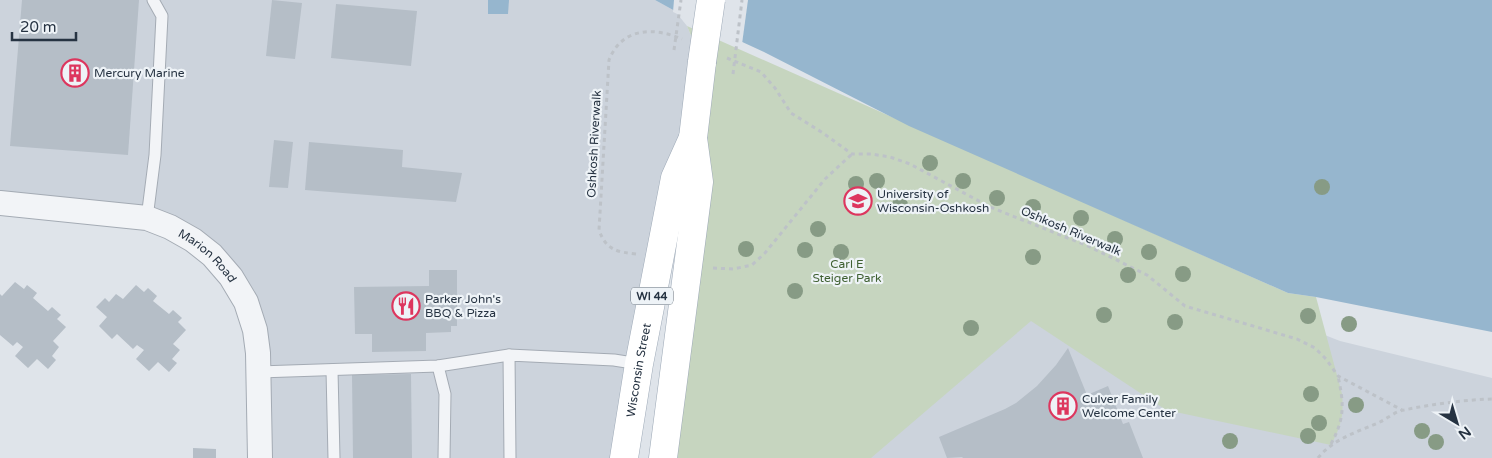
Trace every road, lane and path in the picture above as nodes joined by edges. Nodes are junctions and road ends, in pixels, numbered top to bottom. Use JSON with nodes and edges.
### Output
{"nodes":[{"id":1,"x":153,"y":0,"type":"edge"},
{"id":2,"x":681,"y":0,"type":"edge"},
{"id":3,"x":711,"y":0,"type":"edge"},
{"id":4,"x":742,"y":0,"type":"edge"},
{"id":5,"x":669,"y":33,"type":"dead end"},
{"id":6,"x":674,"y":50,"type":"dead end"},
{"id":7,"x":739,"y":63,"type":"dead end"},
{"id":8,"x":732,"y":74,"type":"dead end"},
{"id":9,"x":693,"y":138,"type":"junction"},
{"id":10,"x":852,"y":154,"type":"junction"},
{"id":11,"x":0,"y":203,"type":"edge"},
{"id":12,"x":146,"y":218,"type":"junction"},
{"id":13,"x":660,"y":255,"type":"junction"},
{"id":14,"x":688,"y":266,"type":"junction"},
{"id":15,"x":509,"y":354,"type":"junction"},
{"id":16,"x":639,"y":364,"type":"junction"},
{"id":17,"x":438,"y":366,"type":"junction"},
{"id":18,"x":332,"y":370,"type":"junction"},
{"id":19,"x":259,"y":372,"type":"junction"},
{"id":20,"x":1338,"y":376,"type":"junction"},
{"id":21,"x":1492,"y":399,"type":"edge"},
{"id":22,"x":1402,"y":410,"type":"junction"},
{"id":23,"x":1331,"y":445,"type":"junction"},
{"id":24,"x":260,"y":458,"type":"edge"},
{"id":25,"x":334,"y":458,"type":"edge"},
{"id":26,"x":444,"y":458,"type":"edge"},
{"id":27,"x":510,"y":458,"type":"edge"},
{"id":28,"x":624,"y":458,"type":"edge"},
{"id":29,"x":663,"y":458,"type":"edge"},
{"id":30,"x":1318,"y":458,"type":"edge"}],
"edges":[{"from":1,"to":12,"type":"lane"},
{"from":2,"to":6,"type":"path","bridge":true},
{"from":3,"to":9,"type":"main road","name":"Wisconsin Street","number":"WI 44","bridge":true},
{"from":4,"to":8,"type":"path","bridge":true},
{"from":5,"to":13,"type":"path","name":"Oshkosh Riverwalk"},
{"from":7,"to":10,"type":"path"},
{"from":9,"to":13,"type":"main road","name":"Wisconsin Street","number":"WI 44"},
{"from":9,"to":14,"type":"main road","name":"Wisconsin Street","number":"WI 44"},
{"from":10,"to":14,"type":"path"},
{"from":10,"to":20,"type":"path","name":"Oshkosh Riverwalk"},
{"from":11,"to":12,"type":"street","name":"Marion Road"},
{"from":12,"to":19,"type":"street","name":"Marion Road"},
{"from":13,"to":16,"type":"main road","name":"Wisconsin Street","number":"WI 44"},
{"from":14,"to":29,"type":"main road","name":"Wisconsin Street","number":"WI 44"},
{"from":15,"to":16,"type":"lane"},
{"from":15,"to":17,"type":"lane"},
{"from":15,"to":27,"type":"lane"},
{"from":16,"to":28,"type":"main road","name":"Wisconsin Street","number":"WI 44"},
{"from":17,"to":18,"type":"lane"},
{"from":17,"to":26,"type":"lane"},
{"from":18,"to":19,"type":"lane"},
{"from":18,"to":25,"type":"lane"},
{"from":19,"to":24,"type":"street","name":"Marion Road"},
{"from":20,"to":22,"type":"path","name":"Oshkosh Riverwalk"},
{"from":20,"to":23,"type":"path"},
{"from":21,"to":22,"type":"path"},
{"from":22,"to":23,"type":"path"},
{"from":23,"to":30,"type":"path"}]}
